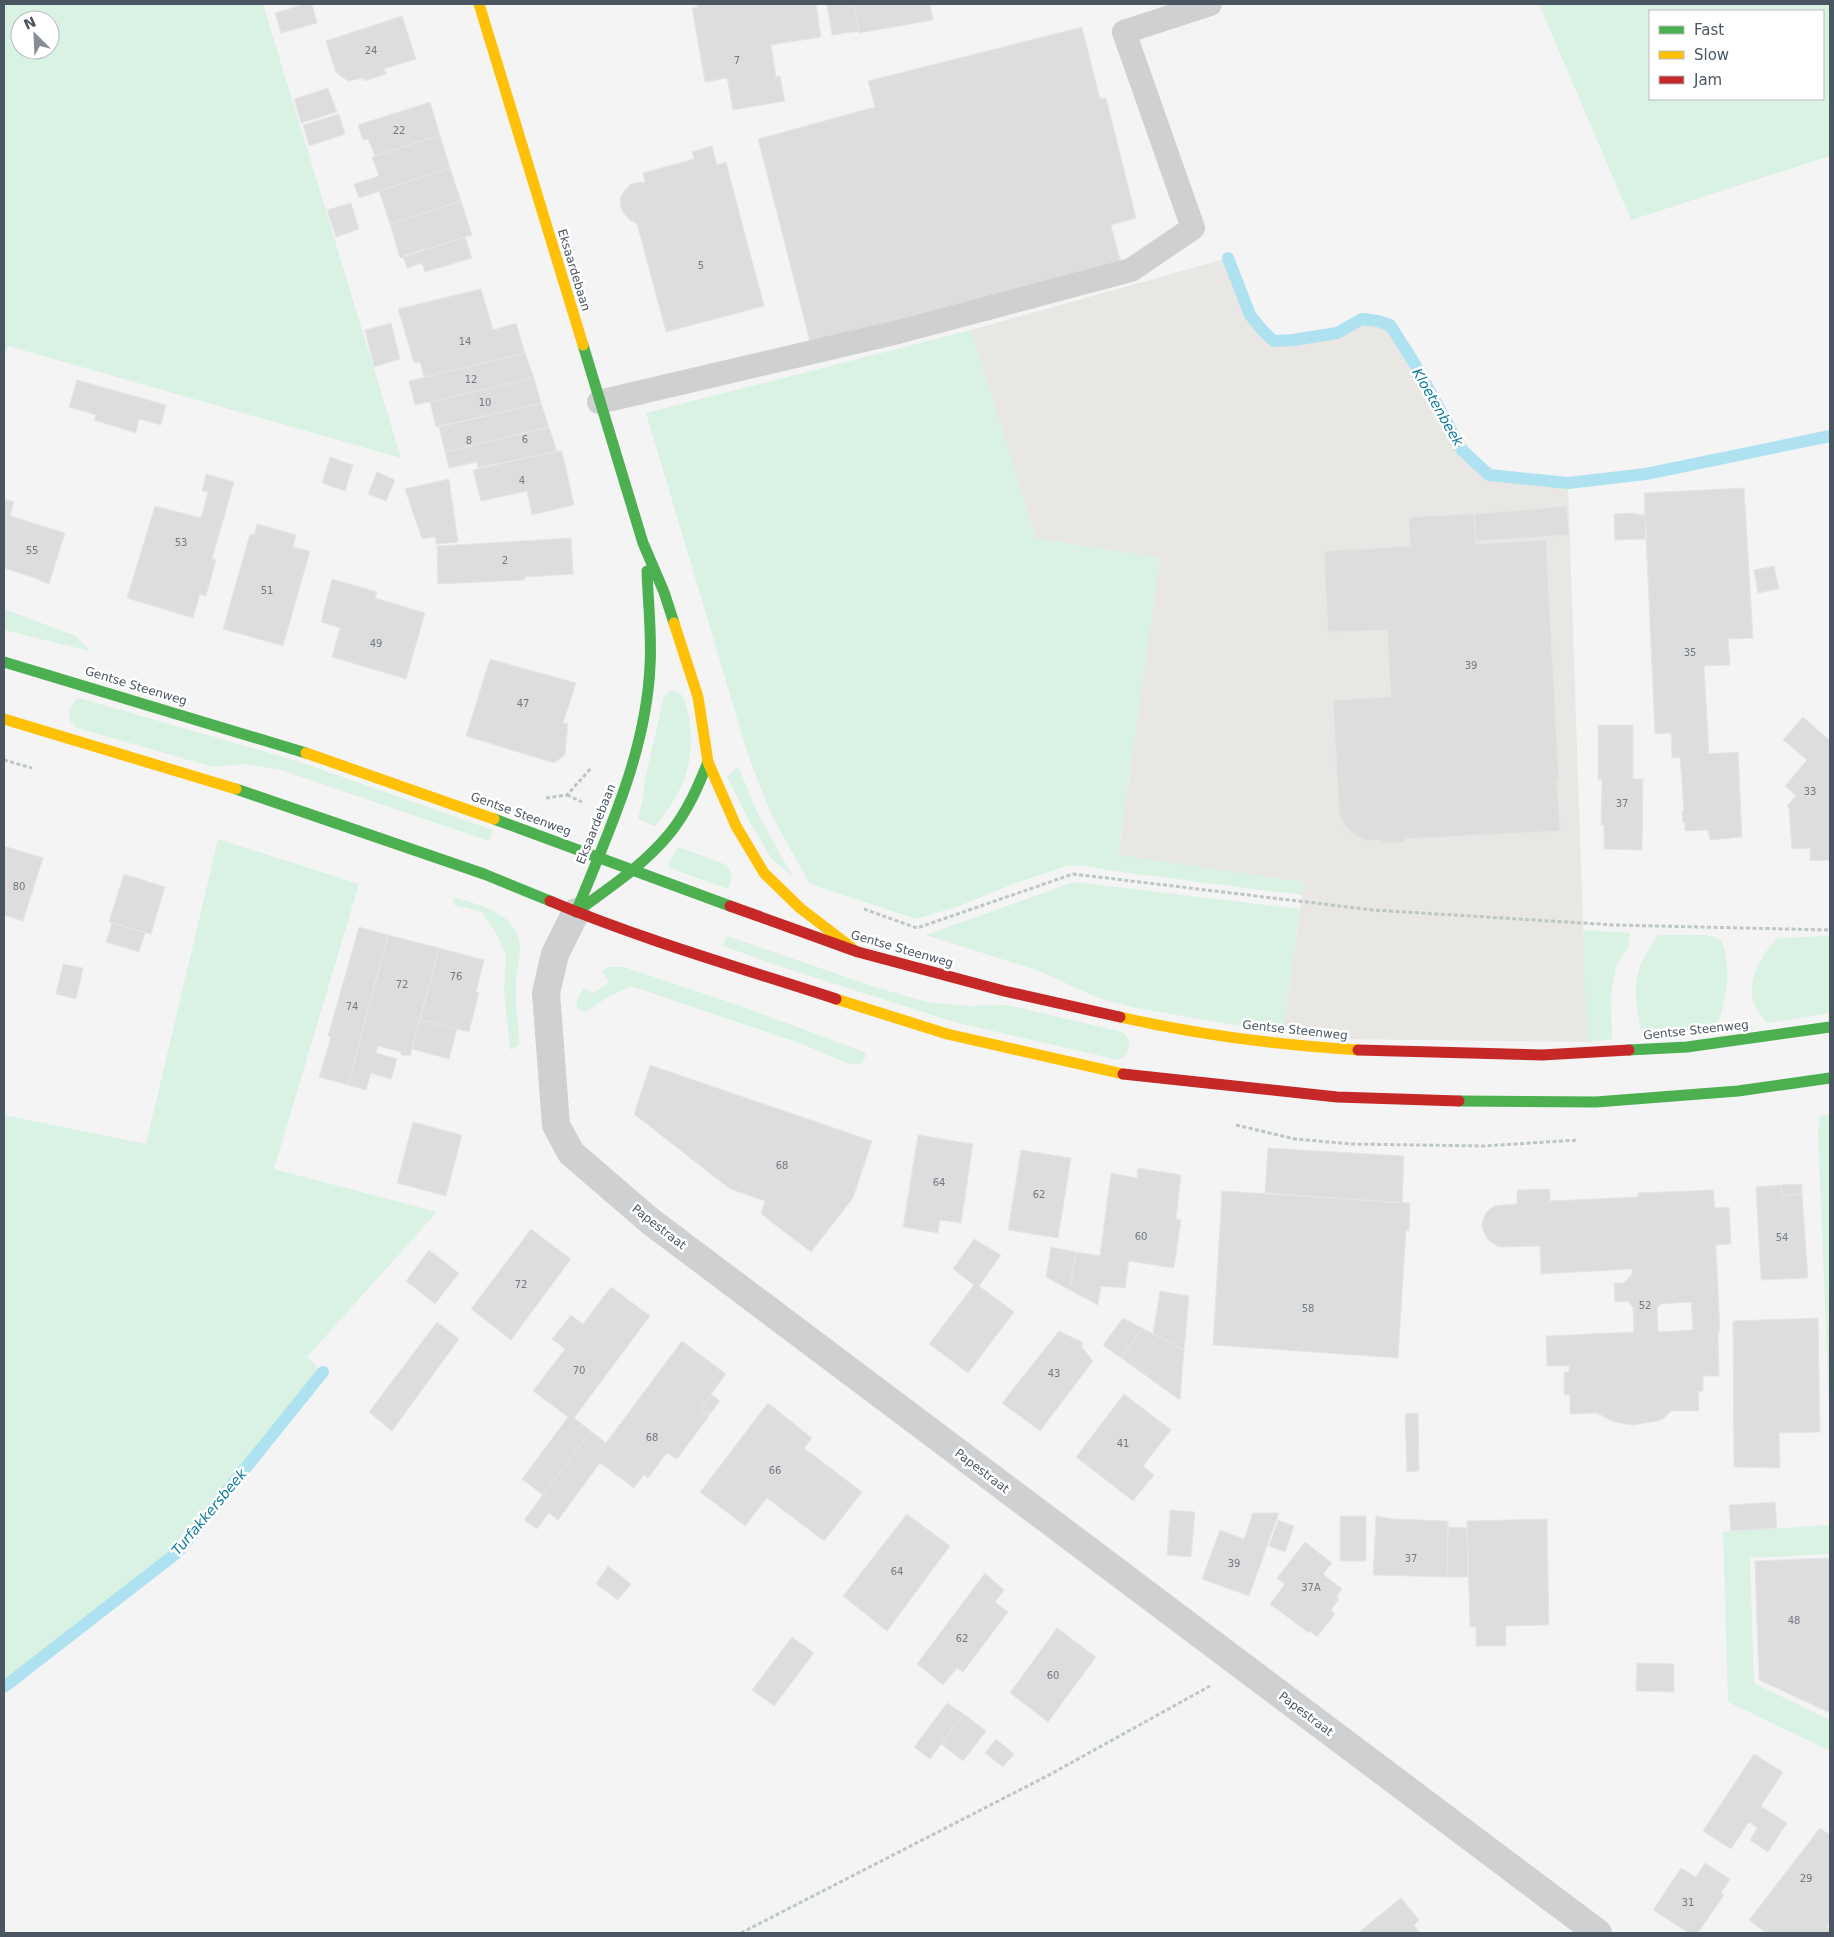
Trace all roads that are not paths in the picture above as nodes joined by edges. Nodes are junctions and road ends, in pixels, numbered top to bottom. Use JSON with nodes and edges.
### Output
{"nodes":[{"id":1,"x":479,"y":4,"type":"edge"},
{"id":2,"x":1210,"y":4,"type":"edge"},
{"id":3,"x":599,"y":402,"type":"junction"},
{"id":4,"x":643,"y":543,"type":"junction"},
{"id":5,"x":4,"y":662,"type":"edge"},
{"id":6,"x":4,"y":719,"type":"edge"},
{"id":7,"x":708,"y":762,"type":"junction"},
{"id":8,"x":597,"y":858,"type":"junction"},
{"id":9,"x":631,"y":871,"type":"junction"},
{"id":10,"x":576,"y":912,"type":"junction"},
{"id":11,"x":858,"y":952,"type":"junction"},
{"id":12,"x":1830,"y":1027,"type":"edge"},
{"id":13,"x":1830,"y":1078,"type":"edge"},
{"id":14,"x":1598,"y":1933,"type":"edge"}],
"edges":[{"from":1,"to":3,"type":"main road","name":"Eksaardebaan"},
{"from":2,"to":3,"type":"lane"},
{"from":3,"to":4,"type":"main road","name":"Eksaardebaan"},
{"from":4,"to":7,"type":"main road","name":"Eksaardebaan"},
{"from":4,"to":8,"type":"main road","name":"Eksaardebaan"},
{"from":5,"to":8,"type":"main road","name":"Gentse Steenweg"},
{"from":6,"to":10,"type":"main road"},
{"from":7,"to":9,"type":"main road"},
{"from":7,"to":11,"type":"main road","name":"Eksaardebaan"},
{"from":8,"to":9,"type":"main road","name":"Gentse Steenweg"},
{"from":8,"to":10,"type":"main road","name":"Eksaardebaan"},
{"from":9,"to":10,"type":"main road"},
{"from":9,"to":11,"type":"main road","name":"Gentse Steenweg"},
{"from":10,"to":13,"type":"main road"},
{"from":10,"to":14,"type":"street","name":"Papestraat"},
{"from":11,"to":12,"type":"main road","name":"Gentse Steenweg"}]}
